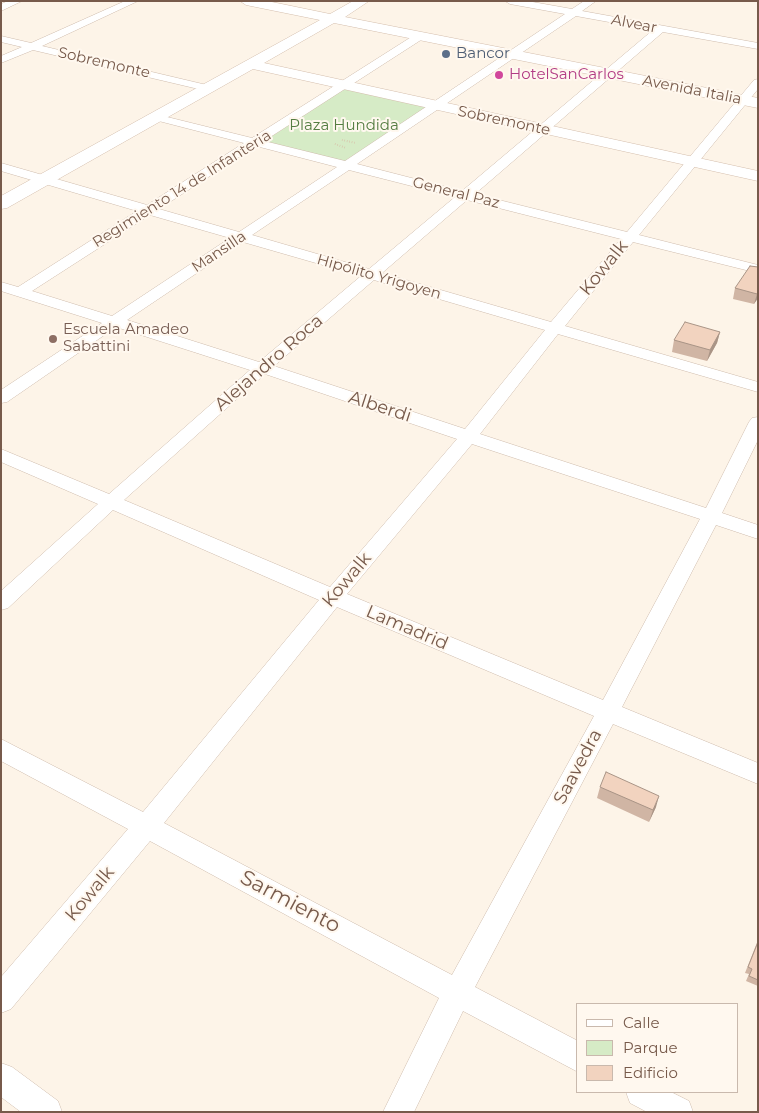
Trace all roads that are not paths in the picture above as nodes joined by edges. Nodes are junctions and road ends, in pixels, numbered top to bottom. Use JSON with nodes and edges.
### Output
{"nodes":[{"id":1,"x":17,"y":1,"type":"edge"},
{"id":2,"x":133,"y":1,"type":"edge"},
{"id":3,"x":363,"y":1,"type":"edge"},
{"id":4,"x":510,"y":1,"type":"edge"},
{"id":5,"x":591,"y":1,"type":"edge"},
{"id":6,"x":242,"y":2,"type":"edge"},
{"id":7,"x":1,"y":8,"type":"edge"},
{"id":8,"x":574,"y":13,"type":"junction"},
{"id":9,"x":330,"y":20,"type":"junction"},
{"id":10,"x":660,"y":29,"type":"junction"},
{"id":11,"x":420,"y":36,"type":"junction"},
{"id":12,"x":1,"y":39,"type":"edge"},
{"id":13,"x":32,"y":46,"type":"junction"},
{"id":14,"x":758,"y":46,"type":"edge"},
{"id":15,"x":512,"y":55,"type":"junction"},
{"id":16,"x":1,"y":60,"type":"edge"},
{"id":17,"x":250,"y":64,"type":"junction"},
{"id":18,"x":606,"y":73,"type":"junction"},
{"id":19,"x":758,"y":82,"type":"edge"},
{"id":20,"x":343,"y":85,"type":"junction"},
{"id":21,"x":206,"y":88,"type":"junction"},
{"id":22,"x":750,"y":101,"type":"edge"},
{"id":23,"x":437,"y":106,"type":"junction"},
{"id":24,"x":154,"y":117,"type":"junction"},
{"id":25,"x":542,"y":129,"type":"junction"},
{"id":26,"x":255,"y":143,"type":"junction"},
{"id":27,"x":692,"y":162,"type":"junction"},
{"id":28,"x":348,"y":166,"type":"junction"},
{"id":29,"x":1,"y":167,"type":"edge"},
{"id":30,"x":758,"y":176,"type":"edge"},
{"id":31,"x":44,"y":180,"type":"junction"},
{"id":32,"x":464,"y":196,"type":"junction"},
{"id":33,"x":1,"y":204,"type":"edge"},
{"id":34,"x":148,"y":210,"type":"junction"},
{"id":35,"x":241,"y":237,"type":"junction"},
{"id":36,"x":630,"y":237,"type":"junction"},
{"id":37,"x":758,"y":269,"type":"edge"},
{"id":38,"x":371,"y":274,"type":"junction"},
{"id":39,"x":1,"y":286,"type":"edge"},
{"id":40,"x":20,"y":292,"type":"junction"},
{"id":41,"x":115,"y":323,"type":"junction"},
{"id":42,"x":554,"y":328,"type":"junction"},
{"id":43,"x":262,"y":368,"type":"junction"},
{"id":44,"x":758,"y":387,"type":"edge"},
{"id":45,"x":1,"y":398,"type":"edge"},
{"id":46,"x":758,"y":422,"type":"edge"},
{"id":47,"x":469,"y":436,"type":"junction"},
{"id":48,"x":1,"y":455,"type":"edge"},
{"id":49,"x":111,"y":502,"type":"junction"},
{"id":50,"x":711,"y":516,"type":"junction"},
{"id":51,"x":758,"y":532,"type":"edge"},
{"id":52,"x":332,"y":596,"type":"junction"},
{"id":53,"x":1,"y":603,"type":"edge"},
{"id":54,"x":608,"y":712,"type":"junction"},
{"id":55,"x":1,"y":749,"type":"edge"},
{"id":56,"x":758,"y":774,"type":"edge"},
{"id":57,"x":147,"y":826,"type":"junction"},
{"id":58,"x":458,"y":992,"type":"junction"},
{"id":59,"x":1,"y":999,"type":"edge"},
{"id":60,"x":576,"y":1056,"type":"edge"},
{"id":61,"x":1,"y":1078,"type":"edge"},
{"id":62,"x":643,"y":1093,"type":"edge"},
{"id":63,"x":47,"y":1112,"type":"edge"},
{"id":64,"x":398,"y":1112,"type":"edge"},
{"id":65,"x":678,"y":1112,"type":"edge"}],
"edges":[{"from":1,"to":7,"type":"street"},
{"from":2,"to":13,"type":"street"},
{"from":3,"to":9,"type":"main road"},
{"from":4,"to":8,"type":"street","name":"Alvear"},
{"from":5,"to":8,"type":"street","name":"Mansilla"},
{"from":6,"to":9,"type":"main road","name":"Avenida Italia"},
{"from":8,"to":10,"type":"street","name":"Alvear"},
{"from":8,"to":15,"type":"street","name":"Mansilla"},
{"from":9,"to":11,"type":"main road","name":"Avenida Italia"},
{"from":9,"to":17,"type":"main road"},
{"from":10,"to":14,"type":"street","name":"Alvear"},
{"from":10,"to":18,"type":"street","name":"Alejandro Roca"},
{"from":11,"to":15,"type":"main road","name":"Avenida Italia"},
{"from":11,"to":20,"type":"street","name":"Regimiento 14 de Infanteria"},
{"from":12,"to":13,"type":"street","name":"Sobremonte"},
{"from":13,"to":16,"type":"street"},
{"from":13,"to":21,"type":"street","name":"Sobremonte"},
{"from":15,"to":18,"type":"main road","name":"Avenida Italia"},
{"from":15,"to":23,"type":"street","name":"Mansilla"},
{"from":17,"to":20,"type":"main road","name":"Sobremonte"},
{"from":17,"to":21,"type":"main road"},
{"from":18,"to":22,"type":"main road","name":"Avenida Italia"},
{"from":18,"to":25,"type":"street","name":"Alejandro Roca"},
{"from":19,"to":22,"type":"street","name":"Kowalk"},
{"from":20,"to":23,"type":"main road","name":"Sobremonte"},
{"from":20,"to":26,"type":"street","name":"Regimiento 14 de Infanteria"},
{"from":21,"to":24,"type":"main road"},
{"from":22,"to":27,"type":"street","name":"Kowalk"},
{"from":23,"to":25,"type":"main road","name":"Sobremonte"},
{"from":23,"to":28,"type":"street","name":"Mansilla"},
{"from":24,"to":26,"type":"street","name":"General Paz"},
{"from":24,"to":31,"type":"main road"},
{"from":25,"to":27,"type":"main road","name":"Sobremonte"},
{"from":25,"to":32,"type":"street","name":"Alejandro Roca"},
{"from":26,"to":28,"type":"street","name":"General Paz"},
{"from":26,"to":34,"type":"street","name":"Regimiento 14 de Infanteria"},
{"from":27,"to":30,"type":"main road","name":"Sobremonte"},
{"from":27,"to":36,"type":"street","name":"Kowalk"},
{"from":28,"to":32,"type":"street","name":"General Paz"},
{"from":28,"to":35,"type":"street","name":"Mansilla"},
{"from":29,"to":31,"type":"street","name":"Hipólito Yrigoyen"},
{"from":31,"to":33,"type":"main road"},
{"from":31,"to":34,"type":"street","name":"Hipólito Yrigoyen"},
{"from":32,"to":36,"type":"street","name":"General Paz"},
{"from":32,"to":38,"type":"street","name":"Alejandro Roca"},
{"from":34,"to":35,"type":"street","name":"Hipólito Yrigoyen"},
{"from":34,"to":40,"type":"street","name":"Regimiento 14 de Infanteria"},
{"from":35,"to":38,"type":"street","name":"Hipólito Yrigoyen"},
{"from":35,"to":41,"type":"street","name":"Mansilla"},
{"from":36,"to":37,"type":"street","name":"General Paz"},
{"from":36,"to":42,"type":"street","name":"Kowalk"},
{"from":38,"to":42,"type":"street","name":"Hipólito Yrigoyen"},
{"from":38,"to":43,"type":"street","name":"Alejandro Roca"},
{"from":39,"to":40,"type":"street","name":"Alberdi"},
{"from":40,"to":41,"type":"street","name":"Alberdi"},
{"from":41,"to":43,"type":"street","name":"Alberdi"},
{"from":41,"to":45,"type":"street","name":"Mansilla"},
{"from":42,"to":44,"type":"street","name":"Hipólito Yrigoyen"},
{"from":42,"to":47,"type":"street","name":"Kowalk"},
{"from":43,"to":47,"type":"street","name":"Alberdi"},
{"from":43,"to":49,"type":"street","name":"Alejandro Roca"},
{"from":46,"to":50,"type":"street","name":"Saavedra"},
{"from":47,"to":50,"type":"street","name":"Alberdi"},
{"from":47,"to":52,"type":"street","name":"Kowalk"},
{"from":48,"to":49,"type":"street","name":"Lamadrid"},
{"from":49,"to":52,"type":"street","name":"Lamadrid"},
{"from":49,"to":53,"type":"street","name":"Alejandro Roca"},
{"from":50,"to":51,"type":"street","name":"Alberdi"},
{"from":50,"to":54,"type":"street","name":"Saavedra"},
{"from":52,"to":54,"type":"street","name":"Lamadrid"},
{"from":52,"to":57,"type":"street","name":"Kowalk"},
{"from":54,"to":56,"type":"street","name":"Lamadrid"},
{"from":54,"to":58,"type":"street","name":"Saavedra"},
{"from":55,"to":57,"type":"street","name":"Sarmiento"},
{"from":57,"to":58,"type":"street","name":"Sarmiento"},
{"from":57,"to":59,"type":"street","name":"Kowalk"},
{"from":58,"to":60,"type":"street","name":"Sarmiento"},
{"from":58,"to":64,"type":"street","name":"Saavedra"},
{"from":61,"to":63,"type":"street"},
{"from":62,"to":65,"type":"street"}]}
